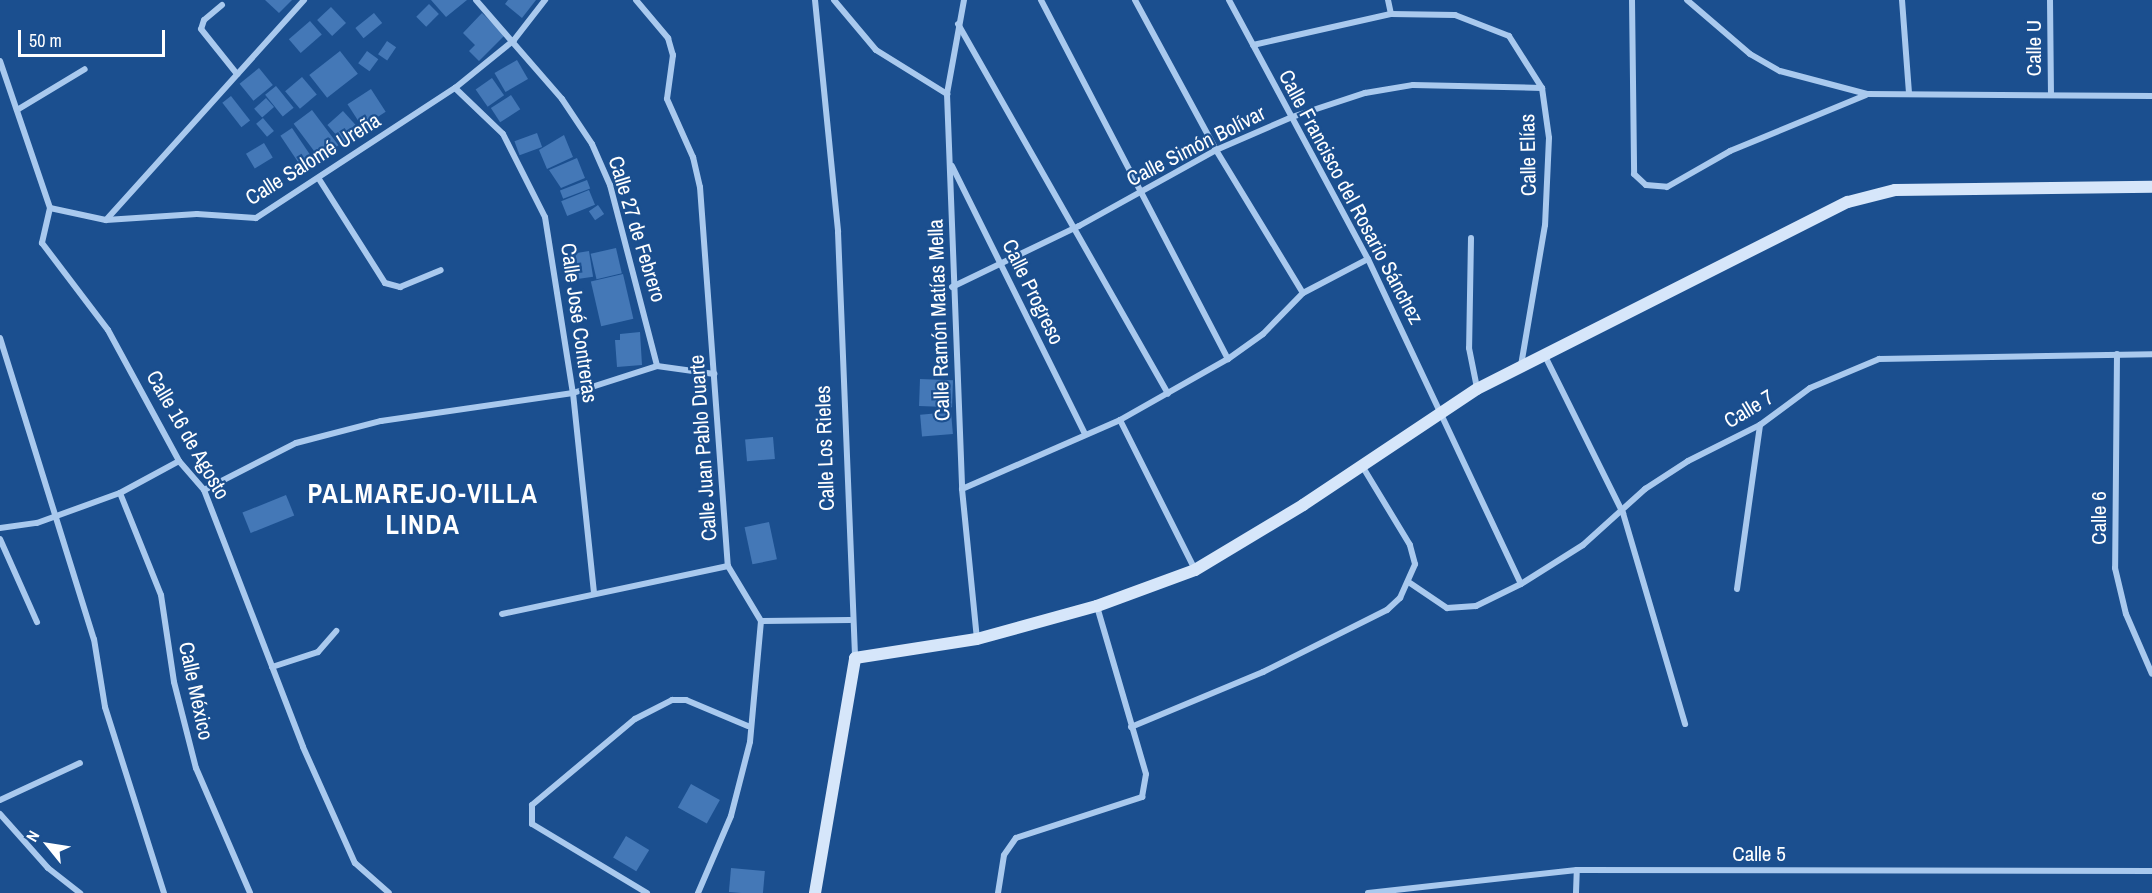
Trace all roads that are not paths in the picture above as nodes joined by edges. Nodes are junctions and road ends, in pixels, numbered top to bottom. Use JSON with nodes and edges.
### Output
{"nodes":[{"id":1,"x":304,"y":0,"type":"edge"},
{"id":2,"x":476,"y":0,"type":"edge"},
{"id":3,"x":545,"y":0,"type":"edge"},
{"id":4,"x":636,"y":0,"type":"edge"},
{"id":5,"x":815,"y":0,"type":"edge"},
{"id":6,"x":834,"y":0,"type":"edge"},
{"id":7,"x":963,"y":0,"type":"edge"},
{"id":8,"x":1041,"y":0,"type":"edge"},
{"id":9,"x":1135,"y":0,"type":"edge"},
{"id":10,"x":1229,"y":0,"type":"edge"},
{"id":11,"x":1388,"y":0,"type":"edge"},
{"id":12,"x":1632,"y":0,"type":"edge"},
{"id":13,"x":1687,"y":0,"type":"edge"},
{"id":14,"x":1902,"y":0,"type":"edge"},
{"id":15,"x":2050,"y":0,"type":"edge"},
{"id":16,"x":222,"y":5,"type":"dead end"},
{"id":17,"x":1391,"y":14,"type":"junction"},
{"id":18,"x":958,"y":24,"type":"junction"},
{"id":19,"x":514,"y":40,"type":"junction"},
{"id":20,"x":1253,"y":45,"type":"junction"},
{"id":21,"x":0,"y":61,"type":"edge"},
{"id":22,"x":85,"y":69,"type":"dead end"},
{"id":23,"x":237,"y":74,"type":"junction"},
{"id":24,"x":455,"y":88,"type":"junction"},
{"id":25,"x":1542,"y":88,"type":"junction"},
{"id":26,"x":947,"y":94,"type":"junction"},
{"id":27,"x":1868,"y":94,"type":"junction"},
{"id":28,"x":1909,"y":94,"type":"junction"},
{"id":29,"x":2051,"y":95,"type":"junction"},
{"id":30,"x":2152,"y":96,"type":"edge"},
{"id":31,"x":17,"y":110,"type":"junction"},
{"id":32,"x":1292,"y":117,"type":"junction"},
{"id":33,"x":1216,"y":150,"type":"junction"},
{"id":34,"x":951,"y":164,"type":"junction"},
{"id":35,"x":320,"y":179,"type":"junction"},
{"id":36,"x":2152,"y":187,"type":"edge"},
{"id":37,"x":1141,"y":192,"type":"junction"},
{"id":38,"x":50,"y":208,"type":"junction"},
{"id":39,"x":106,"y":220,"type":"junction"},
{"id":40,"x":1072,"y":230,"type":"junction"},
{"id":41,"x":1471,"y":238,"type":"dead end"},
{"id":42,"x":1368,"y":259,"type":"junction"},
{"id":43,"x":1001,"y":265,"type":"junction"},
{"id":44,"x":441,"y":270,"type":"dead end"},
{"id":45,"x":952,"y":287,"type":"junction"},
{"id":46,"x":1303,"y":293,"type":"junction"},
{"id":47,"x":0,"y":338,"type":"edge"},
{"id":48,"x":1544,"y":354,"type":"junction"},
{"id":49,"x":2117,"y":354,"type":"junction"},
{"id":50,"x":2152,"y":354,"type":"edge"},
{"id":51,"x":1228,"y":359,"type":"junction"},
{"id":52,"x":1521,"y":365,"type":"junction"},
{"id":53,"x":657,"y":366,"type":"junction"},
{"id":54,"x":714,"y":374,"type":"junction"},
{"id":55,"x":1477,"y":389,"type":"junction"},
{"id":56,"x":573,"y":393,"type":"junction"},
{"id":57,"x":1168,"y":393,"type":"junction"},
{"id":58,"x":1441,"y":410,"type":"junction"},
{"id":59,"x":1120,"y":420,"type":"junction"},
{"id":60,"x":1760,"y":425,"type":"junction"},
{"id":61,"x":1084,"y":434,"type":"junction"},
{"id":62,"x":179,"y":461,"type":"junction"},
{"id":63,"x":1361,"y":464,"type":"junction"},
{"id":64,"x":204,"y":489,"type":"junction"},
{"id":65,"x":962,"y":489,"type":"junction"},
{"id":66,"x":120,"y":493,"type":"junction"},
{"id":67,"x":1623,"y":513,"type":"junction"},
{"id":68,"x":52,"y":517,"type":"junction"},
{"id":69,"x":0,"y":528,"type":"edge"},
{"id":70,"x":0,"y":539,"type":"edge"},
{"id":71,"x":728,"y":566,"type":"junction"},
{"id":72,"x":1196,"y":570,"type":"junction"},
{"id":73,"x":1410,"y":583,"type":"junction"},
{"id":74,"x":1521,"y":584,"type":"junction"},
{"id":75,"x":1737,"y":589,"type":"dead end"},
{"id":76,"x":594,"y":594,"type":"junction"},
{"id":77,"x":1097,"y":606,"type":"junction"},
{"id":78,"x":502,"y":614,"type":"dead end"},
{"id":79,"x":850,"y":620,"type":"junction"},
{"id":80,"x":761,"y":621,"type":"junction"},
{"id":81,"x":38,"y":622,"type":"dead end"},
{"id":82,"x":336,"y":631,"type":"dead end"},
{"id":83,"x":977,"y":639,"type":"junction"},
{"id":84,"x":855,"y":658,"type":"junction"},
{"id":85,"x":272,"y":667,"type":"junction"},
{"id":86,"x":2152,"y":674,"type":"edge"},
{"id":87,"x":1685,"y":724,"type":"dead end"},
{"id":88,"x":748,"y":726,"type":"junction"},
{"id":89,"x":1131,"y":727,"type":"junction"},
{"id":90,"x":80,"y":763,"type":"dead end"},
{"id":91,"x":0,"y":800,"type":"edge"},
{"id":92,"x":0,"y":814,"type":"edge"},
{"id":93,"x":1577,"y":870,"type":"junction"},
{"id":94,"x":2152,"y":871,"type":"edge"},
{"id":95,"x":80,"y":893,"type":"edge"},
{"id":96,"x":164,"y":893,"type":"edge"},
{"id":97,"x":250,"y":893,"type":"edge"},
{"id":98,"x":389,"y":893,"type":"edge"},
{"id":99,"x":647,"y":893,"type":"edge"},
{"id":100,"x":698,"y":893,"type":"edge"},
{"id":101,"x":815,"y":893,"type":"edge"},
{"id":102,"x":998,"y":893,"type":"edge"},
{"id":103,"x":1368,"y":893,"type":"edge"},
{"id":104,"x":1576,"y":893,"type":"edge"}],
"edges":[{"from":1,"to":23,"type":"street"},
{"from":2,"to":19,"type":"street","name":"Calle 27 de Febrero"},
{"from":3,"to":19,"type":"street","name":"Calle Salomé Ureña"},
{"from":4,"to":54,"type":"street","name":"Calle Juan Pablo Duarte"},
{"from":5,"to":79,"type":"street","name":"Calle Los Rieles"},
{"from":6,"to":26,"type":"street"},
{"from":7,"to":18,"type":"street","name":"Calle Ramón Matías Mella"},
{"from":8,"to":37,"type":"street"},
{"from":9,"to":33,"type":"street"},
{"from":10,"to":20,"type":"street","name":"Calle Francisco del Rosario Sánchez"},
{"from":11,"to":17,"type":"street"},
{"from":12,"to":27,"type":"street"},
{"from":13,"to":27,"type":"street"},
{"from":14,"to":28,"type":"street"},
{"from":15,"to":29,"type":"street","name":"Calle U"},
{"from":16,"to":23,"type":"street"},
{"from":17,"to":20,"type":"street","name":"Calle Elías"},
{"from":17,"to":25,"type":"street","name":"Calle Elías"},
{"from":18,"to":26,"type":"street","name":"Calle Ramón Matías Mella"},
{"from":18,"to":40,"type":"street"},
{"from":19,"to":24,"type":"street","name":"Calle Salomé Ureña"},
{"from":19,"to":53,"type":"street","name":"Calle 27 de Febrero"},
{"from":20,"to":32,"type":"street","name":"Calle Francisco del Rosario Sánchez"},
{"from":21,"to":31,"type":"street"},
{"from":22,"to":31,"type":"street"},
{"from":23,"to":39,"type":"street"},
{"from":24,"to":35,"type":"street","name":"Calle Salomé Ureña"},
{"from":24,"to":56,"type":"street","name":"Calle José Contreras"},
{"from":25,"to":32,"type":"street","name":"Calle Simón Bolívar"},
{"from":25,"to":52,"type":"street","name":"Calle Elías"},
{"from":26,"to":34,"type":"street","name":"Calle Ramón Matías Mella"},
{"from":27,"to":28,"type":"street"},
{"from":28,"to":29,"type":"street"},
{"from":29,"to":30,"type":"street"},
{"from":31,"to":38,"type":"street"},
{"from":32,"to":33,"type":"street","name":"Calle Simón Bolívar"},
{"from":32,"to":42,"type":"street","name":"Calle Francisco del Rosario Sánchez"},
{"from":33,"to":37,"type":"street","name":"Calle Simón Bolívar"},
{"from":33,"to":46,"type":"street"},
{"from":34,"to":43,"type":"street","name":"Calle Progreso"},
{"from":34,"to":45,"type":"street","name":"Calle Ramón Matías Mella"},
{"from":35,"to":39,"type":"street","name":"Calle Salomé Ureña"},
{"from":35,"to":44,"type":"street"},
{"from":36,"to":48,"type":"street"},
{"from":37,"to":40,"type":"street","name":"Calle Simón Bolívar"},
{"from":37,"to":51,"type":"street"},
{"from":38,"to":39,"type":"street","name":"Calle Salomé Ureña"},
{"from":38,"to":62,"type":"street","name":"Calle 16 de Agosto"},
{"from":40,"to":43,"type":"street","name":"Calle Simón Bolívar"},
{"from":40,"to":57,"type":"street"},
{"from":41,"to":55,"type":"street"},
{"from":42,"to":46,"type":"street"},
{"from":42,"to":58,"type":"street","name":"Calle Francisco del Rosario Sánchez"},
{"from":43,"to":45,"type":"street","name":"Calle Simón Bolívar"},
{"from":43,"to":61,"type":"street","name":"Calle Progreso"},
{"from":45,"to":65,"type":"street","name":"Calle Ramón Matías Mella"},
{"from":46,"to":51,"type":"street"},
{"from":47,"to":68,"type":"street"},
{"from":48,"to":52,"type":"street"},
{"from":48,"to":67,"type":"street"},
{"from":49,"to":50,"type":"street","name":"Calle 7"},
{"from":49,"to":60,"type":"street","name":"Calle 7"},
{"from":49,"to":86,"type":"street","name":"Calle 6"},
{"from":51,"to":57,"type":"street"},
{"from":52,"to":55,"type":"street"},
{"from":53,"to":54,"type":"street"},
{"from":53,"to":56,"type":"street"},
{"from":54,"to":71,"type":"street","name":"Calle Juan Pablo Duarte"},
{"from":55,"to":58,"type":"street"},
{"from":56,"to":64,"type":"street"},
{"from":56,"to":76,"type":"street","name":"Calle José Contreras"},
{"from":57,"to":59,"type":"street"},
{"from":58,"to":63,"type":"street"},
{"from":58,"to":74,"type":"street","name":"Calle Francisco del Rosario Sánchez"},
{"from":59,"to":61,"type":"street"},
{"from":59,"to":72,"type":"street"},
{"from":60,"to":67,"type":"street","name":"Calle 7"},
{"from":60,"to":75,"type":"street"},
{"from":61,"to":65,"type":"street"},
{"from":62,"to":64,"type":"street","name":"Calle 16 de Agosto"},
{"from":62,"to":66,"type":"street"},
{"from":63,"to":72,"type":"street"},
{"from":63,"to":73,"type":"street"},
{"from":64,"to":85,"type":"street","name":"Calle 16 de Agosto"},
{"from":65,"to":83,"type":"street","name":"Calle Ramón Matías Mella"},
{"from":66,"to":68,"type":"street"},
{"from":66,"to":97,"type":"street","name":"Calle México"},
{"from":67,"to":74,"type":"street","name":"Calle 7"},
{"from":67,"to":87,"type":"street"},
{"from":68,"to":69,"type":"street"},
{"from":68,"to":96,"type":"street"},
{"from":70,"to":81,"type":"street"},
{"from":71,"to":76,"type":"street"},
{"from":71,"to":80,"type":"street","name":"Calle Juan Pablo Duarte"},
{"from":72,"to":77,"type":"street"},
{"from":73,"to":74,"type":"street","name":"Calle 7"},
{"from":73,"to":89,"type":"street"},
{"from":76,"to":78,"type":"street"},
{"from":77,"to":83,"type":"street"},
{"from":77,"to":89,"type":"street"},
{"from":79,"to":80,"type":"street"},
{"from":79,"to":84,"type":"street","name":"Calle Los Rieles"},
{"from":80,"to":88,"type":"street"},
{"from":82,"to":85,"type":"street"},
{"from":83,"to":84,"type":"street"},
{"from":84,"to":101,"type":"street","name":"Calle Los Rieles"},
{"from":85,"to":98,"type":"street","name":"Calle 16 de Agosto"},
{"from":88,"to":99,"type":"street"},
{"from":88,"to":100,"type":"street"},
{"from":89,"to":102,"type":"street"},
{"from":90,"to":91,"type":"street"},
{"from":92,"to":95,"type":"street"},
{"from":93,"to":94,"type":"street","name":"Calle 5"},
{"from":93,"to":103,"type":"street","name":"Calle 5"},
{"from":93,"to":104,"type":"street"}]}
